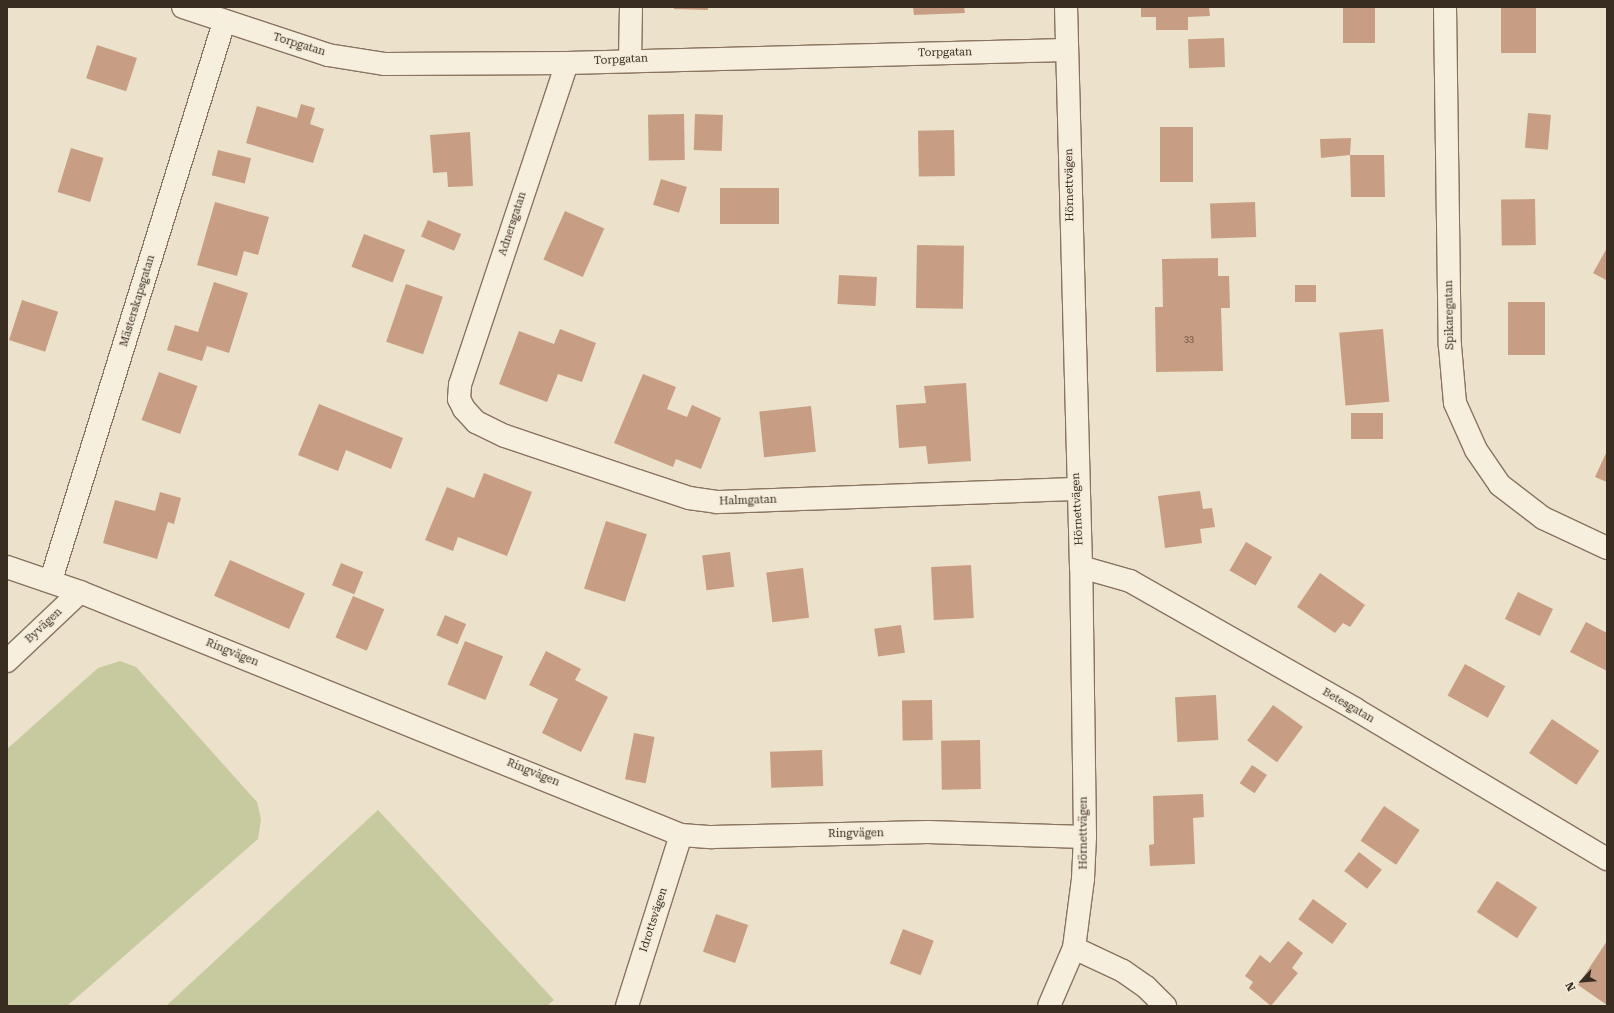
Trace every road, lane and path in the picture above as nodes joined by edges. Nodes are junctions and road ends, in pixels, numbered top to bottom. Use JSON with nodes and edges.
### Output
{"nodes":[{"id":1,"x":183,"y":7,"type":"edge"},
{"id":2,"x":631,"y":7,"type":"edge"},
{"id":3,"x":1066,"y":7,"type":"edge"},
{"id":4,"x":1445,"y":7,"type":"edge"},
{"id":5,"x":224,"y":22,"type":"junction"},
{"id":6,"x":1067,"y":50,"type":"junction"},
{"id":7,"x":630,"y":59,"type":"junction"},
{"id":8,"x":567,"y":63,"type":"junction"},
{"id":9,"x":460,"y":385,"type":"joint"},
{"id":10,"x":1077,"y":490,"type":"junction"},
{"id":11,"x":1607,"y":548,"type":"edge"},
{"id":12,"x":7,"y":567,"type":"edge"},
{"id":13,"x":1081,"y":567,"type":"junction"},
{"id":14,"x":51,"y":580,"type":"junction"},
{"id":15,"x":80,"y":592,"type":"junction"},
{"id":16,"x":7,"y":661,"type":"edge"},
{"id":17,"x":681,"y":835,"type":"junction"},
{"id":18,"x":1085,"y":837,"type":"junction"},
{"id":19,"x":1607,"y":859,"type":"edge"},
{"id":20,"x":1074,"y":948,"type":"junction"},
{"id":21,"x":627,"y":1006,"type":"edge"},
{"id":22,"x":1049,"y":1006,"type":"edge"},
{"id":23,"x":1165,"y":1006,"type":"edge"}],
"edges":[{"from":1,"to":5,"type":"street","name":"Torpgatan"},
{"from":2,"to":7,"type":"street"},
{"from":3,"to":6,"type":"street","name":"Hörnettvägen"},
{"from":4,"to":11,"type":"street","name":"Spikaregatan"},
{"from":5,"to":8,"type":"street","name":"Torpgatan"},
{"from":5,"to":14,"type":"street","name":"Mästerskapsgatan"},
{"from":6,"to":7,"type":"street","name":"Torpgatan"},
{"from":6,"to":10,"type":"street","name":"Hörnettvägen"},
{"from":7,"to":8,"type":"street","name":"Torpgatan"},
{"from":8,"to":9,"type":"street","name":"Adnersgatan"},
{"from":9,"to":10,"type":"street","name":"Halmgatan"},
{"from":10,"to":13,"type":"street","name":"Hörnettvägen"},
{"from":12,"to":14,"type":"street","name":"Ringvägen"},
{"from":13,"to":18,"type":"street","name":"Hörnettvägen"},
{"from":13,"to":19,"type":"street","name":"Betesgatan"},
{"from":14,"to":15,"type":"street","name":"Ringvägen"},
{"from":15,"to":16,"type":"street","name":"Byvägen"},
{"from":15,"to":17,"type":"street","name":"Ringvägen"},
{"from":17,"to":18,"type":"street","name":"Ringvägen"},
{"from":17,"to":21,"type":"street","name":"Idrottsvägen"},
{"from":18,"to":20,"type":"street","name":"Hörnettvägen"},
{"from":20,"to":22,"type":"street","name":"Hörnettvägen"},
{"from":20,"to":23,"type":"street"}]}
